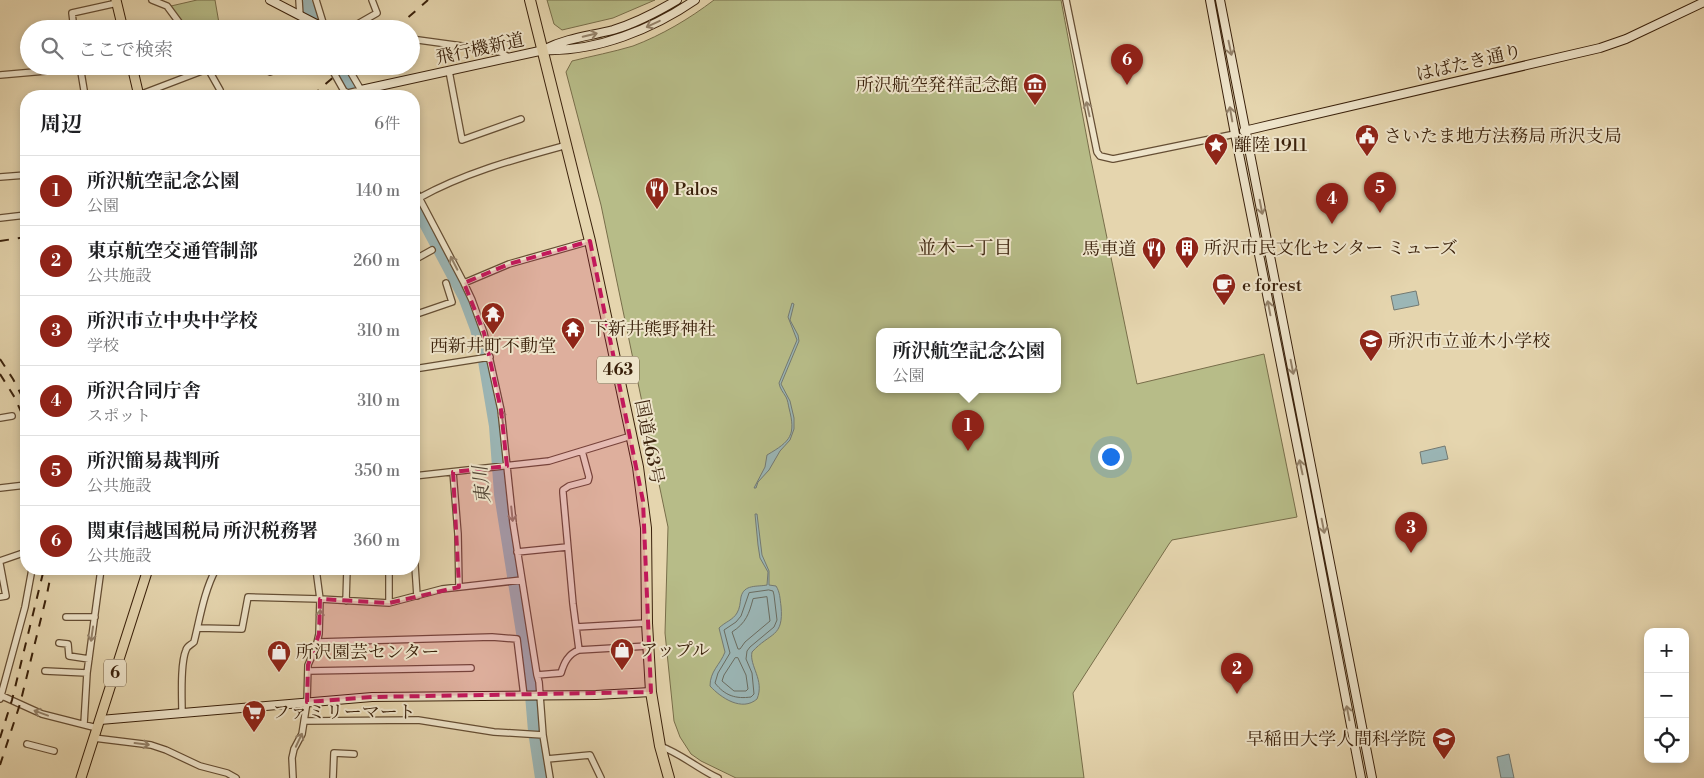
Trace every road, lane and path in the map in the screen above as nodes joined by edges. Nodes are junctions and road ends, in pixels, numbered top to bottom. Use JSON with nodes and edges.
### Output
{"nodes":[{"id":1,"x":152,"y":0,"type":"edge"},
{"id":2,"x":270,"y":0,"type":"edge"},
{"id":3,"x":300,"y":0,"type":"edge"},
{"id":4,"x":316,"y":0,"type":"edge"},
{"id":5,"x":372,"y":0,"type":"edge"},
{"id":6,"x":530,"y":0,"type":"edge"},
{"id":7,"x":677,"y":0,"type":"edge"},
{"id":8,"x":696,"y":0,"type":"edge"},
{"id":9,"x":1066,"y":0,"type":"edge"},
{"id":10,"x":1210,"y":0,"type":"edge"},
{"id":11,"x":1220,"y":0,"type":"edge"},
{"id":12,"x":116,"y":1,"type":"edge"},
{"id":13,"x":1704,"y":2,"type":"edge"},
{"id":14,"x":300,"y":16,"type":"junction"},
{"id":15,"x":73,"y":20,"type":"edge"},
{"id":16,"x":121,"y":20,"type":"edge"},
{"id":17,"x":178,"y":20,"type":"edge"},
{"id":18,"x":306,"y":20,"type":"edge"},
{"id":19,"x":321,"y":20,"type":"edge"},
{"id":20,"x":365,"y":20,"type":"edge"},
{"id":21,"x":420,"y":39,"type":"edge"},
{"id":22,"x":544,"y":50,"type":"junction"},
{"id":23,"x":510,"y":58,"type":"junction"},
{"id":24,"x":449,"y":71,"type":"junction"},
{"id":25,"x":20,"y":73,"type":"edge"},
{"id":26,"x":0,"y":75,"type":"edge"},
{"id":27,"x":81,"y":75,"type":"edge"},
{"id":28,"x":134,"y":75,"type":"edge"},
{"id":29,"x":191,"y":75,"type":"edge"},
{"id":30,"x":212,"y":75,"type":"edge"},
{"id":31,"x":335,"y":75,"type":"edge"},
{"id":32,"x":352,"y":75,"type":"edge"},
{"id":33,"x":84,"y":90,"type":"edge"},
{"id":34,"x":138,"y":90,"type":"edge"},
{"id":35,"x":154,"y":90,"type":"edge"},
{"id":36,"x":220,"y":90,"type":"edge"},
{"id":37,"x":343,"y":90,"type":"edge"},
{"id":38,"x":360,"y":90,"type":"edge"},
{"id":39,"x":369,"y":90,"type":"edge"},
{"id":40,"x":521,"y":119,"type":"dead end"},
{"id":41,"x":1246,"y":131,"type":"junction"},
{"id":42,"x":1234,"y":134,"type":"junction"},
{"id":43,"x":567,"y":145,"type":"junction"},
{"id":44,"x":20,"y":176,"type":"edge"},
{"id":45,"x":0,"y":178,"type":"edge"},
{"id":46,"x":420,"y":198,"type":"joint"},
{"id":47,"x":20,"y":216,"type":"edge"},
{"id":48,"x":0,"y":218,"type":"edge"},
{"id":49,"x":590,"y":241,"type":"junction"},
{"id":50,"x":432,"y":250,"type":"dead end"},
{"id":51,"x":420,"y":257,"type":"edge"},
{"id":52,"x":446,"y":283,"type":"dead end"},
{"id":53,"x":464,"y":283,"type":"junction"},
{"id":54,"x":420,"y":313,"type":"edge"},
{"id":55,"x":488,"y":358,"type":"junction"},
{"id":56,"x":420,"y":368,"type":"edge"},
{"id":57,"x":12,"y":416,"type":"dead end"},
{"id":58,"x":0,"y":418,"type":"edge"},
{"id":59,"x":632,"y":436,"type":"junction"},
{"id":60,"x":582,"y":451,"type":"junction"},
{"id":61,"x":504,"y":466,"type":"junction"},
{"id":62,"x":453,"y":472,"type":"junction"},
{"id":63,"x":420,"y":475,"type":"edge"},
{"id":64,"x":20,"y":486,"type":"edge"},
{"id":65,"x":0,"y":488,"type":"edge"},
{"id":66,"x":568,"y":547,"type":"junction"},
{"id":67,"x":517,"y":552,"type":"junction"},
{"id":68,"x":20,"y":555,"type":"edge"},
{"id":69,"x":0,"y":563,"type":"edge"},
{"id":70,"x":31,"y":575,"type":"edge"},
{"id":71,"x":101,"y":575,"type":"edge"},
{"id":72,"x":146,"y":575,"type":"edge"},
{"id":73,"x":212,"y":575,"type":"edge"},
{"id":74,"x":317,"y":575,"type":"edge"},
{"id":75,"x":348,"y":575,"type":"edge"},
{"id":76,"x":389,"y":575,"type":"edge"},
{"id":77,"x":416,"y":575,"type":"edge"},
{"id":78,"x":521,"y":580,"type":"junction"},
{"id":79,"x":460,"y":587,"type":"junction"},
{"id":80,"x":417,"y":596,"type":"junction"},
{"id":81,"x":0,"y":597,"type":"edge"},
{"id":82,"x":320,"y":599,"type":"junction"},
{"id":83,"x":346,"y":601,"type":"junction"},
{"id":84,"x":389,"y":603,"type":"junction"},
{"id":85,"x":66,"y":617,"type":"dead end"},
{"id":86,"x":95,"y":617,"type":"junction"},
{"id":87,"x":647,"y":623,"type":"junction"},
{"id":88,"x":576,"y":627,"type":"junction"},
{"id":89,"x":198,"y":628,"type":"junction"},
{"id":90,"x":318,"y":642,"type":"junction"},
{"id":91,"x":59,"y":643,"type":"dead end"},
{"id":92,"x":648,"y":646,"type":"junction"},
{"id":93,"x":579,"y":650,"type":"junction"},
{"id":94,"x":89,"y":659,"type":"junction"},
{"id":95,"x":470,"y":668,"type":"dead end"},
{"id":96,"x":45,"y":671,"type":"dead end"},
{"id":97,"x":308,"y":671,"type":"junction"},
{"id":98,"x":87,"y":673,"type":"junction"},
{"id":99,"x":537,"y":675,"type":"junction"},
{"id":100,"x":651,"y":692,"type":"junction"},
{"id":101,"x":538,"y":695,"type":"junction"},
{"id":102,"x":0,"y":696,"type":"edge"},
{"id":103,"x":525,"y":696,"type":"junction"},
{"id":104,"x":307,"y":702,"type":"junction"},
{"id":105,"x":182,"y":712,"type":"junction"},
{"id":106,"x":304,"y":721,"type":"junction"},
{"id":107,"x":84,"y":724,"type":"junction"},
{"id":108,"x":98,"y":724,"type":"junction"},
{"id":109,"x":542,"y":736,"type":"junction"},
{"id":110,"x":94,"y":738,"type":"junction"},
{"id":111,"x":27,"y":744,"type":"dead end"},
{"id":112,"x":660,"y":746,"type":"junction"},
{"id":113,"x":54,"y":751,"type":"dead end"},
{"id":114,"x":354,"y":754,"type":"dead end"},
{"id":115,"x":547,"y":758,"type":"junction"},
{"id":116,"x":81,"y":778,"type":"edge"},
{"id":117,"x":236,"y":778,"type":"edge"},
{"id":118,"x":293,"y":778,"type":"edge"},
{"id":119,"x":333,"y":778,"type":"edge"},
{"id":120,"x":550,"y":778,"type":"edge"},
{"id":121,"x":601,"y":778,"type":"edge"},
{"id":122,"x":669,"y":778,"type":"edge"},
{"id":123,"x":718,"y":778,"type":"edge"},
{"id":124,"x":1361,"y":778,"type":"edge"},
{"id":125,"x":1372,"y":778,"type":"edge"}],
"edges":[{"from":1,"to":17,"type":"street"},
{"from":2,"to":14,"type":"street"},
{"from":3,"to":14,"type":"street"},
{"from":4,"to":19,"type":"street"},
{"from":5,"to":20,"type":"street"},
{"from":6,"to":22,"type":"highway","name":"国道463号","number":"463"},
{"from":22,"to":7,"type":"street","one_way":true},
{"from":8,"to":22,"type":"street","one_way":true},
{"from":42,"to":9,"type":"street","one_way":true},
{"from":42,"to":10,"type":"street","one_way":true},
{"from":11,"to":41,"type":"street","one_way":true},
{"from":12,"to":15,"type":"street"},
{"from":12,"to":16,"type":"main road"},
{"from":13,"to":41,"type":"street","name":"はばたき通り"},
{"from":14,"to":18,"type":"street"},
{"from":21,"to":23,"type":"street"},
{"from":22,"to":23,"type":"street","name":"飛行機新道"},
{"from":22,"to":43,"type":"highway","name":"国道463号","number":"463"},
{"from":23,"to":24,"type":"street","name":"飛行機新道"},
{"from":24,"to":39,"type":"street","name":"飛行機新道"},
{"from":24,"to":40,"type":"street"},
{"from":25,"to":26,"type":"street"},
{"from":27,"to":33,"type":"street"},
{"from":28,"to":34,"type":"main road"},
{"from":29,"to":35,"type":"street"},
{"from":30,"to":36,"type":"street"},
{"from":31,"to":37,"type":"street"},
{"from":32,"to":38,"type":"street"},
{"from":41,"to":42,"type":"street","name":"はばたき通り"},
{"from":41,"to":125,"type":"street","one_way":true},
{"from":124,"to":42,"type":"street","one_way":true},
{"from":43,"to":46,"type":"street"},
{"from":43,"to":49,"type":"highway","name":"国道463号","number":"463"},
{"from":44,"to":45,"type":"street"},
{"from":53,"to":46,"type":"street","one_way":true},
{"from":47,"to":48,"type":"street"},
{"from":49,"to":53,"type":"street"},
{"from":49,"to":59,"type":"highway","name":"国道463号","number":"463"},
{"from":50,"to":51,"type":"street"},
{"from":52,"to":54,"type":"street"},
{"from":53,"to":55,"type":"street"},
{"from":55,"to":56,"type":"street"},
{"from":61,"to":55,"type":"street","one_way":true},
{"from":57,"to":58,"type":"street"},
{"from":59,"to":60,"type":"street"},
{"from":59,"to":87,"type":"highway","name":"国道463号","number":"463"},
{"from":60,"to":61,"type":"street"},
{"from":60,"to":66,"type":"street"},
{"from":61,"to":62,"type":"street"},
{"from":61,"to":67,"type":"street","one_way":true},
{"from":62,"to":63,"type":"street"},
{"from":62,"to":79,"type":"street"},
{"from":64,"to":65,"type":"street"},
{"from":66,"to":67,"type":"street"},
{"from":66,"to":88,"type":"street"},
{"from":67,"to":78,"type":"street"},
{"from":68,"to":69,"type":"street"},
{"from":69,"to":81,"type":"street"},
{"from":70,"to":102,"type":"street"},
{"from":71,"to":86,"type":"street"},
{"from":72,"to":108,"type":"main road","number":"6"},
{"from":73,"to":89,"type":"street"},
{"from":74,"to":82,"type":"street"},
{"from":75,"to":83,"type":"street"},
{"from":76,"to":84,"type":"street"},
{"from":77,"to":80,"type":"street"},
{"from":78,"to":79,"type":"street"},
{"from":78,"to":99,"type":"street"},
{"from":79,"to":80,"type":"street"},
{"from":80,"to":84,"type":"street"},
{"from":82,"to":83,"type":"street"},
{"from":82,"to":89,"type":"street"},
{"from":90,"to":82,"type":"street","one_way":true},
{"from":83,"to":84,"type":"street"},
{"from":85,"to":86,"type":"street"},
{"from":86,"to":94,"type":"street","one_way":true},
{"from":87,"to":88,"type":"street"},
{"from":87,"to":92,"type":"highway","name":"国道463号","number":"463"},
{"from":88,"to":93,"type":"street"},
{"from":89,"to":105,"type":"street"},
{"from":90,"to":97,"type":"street"},
{"from":90,"to":103,"type":"street"},
{"from":91,"to":94,"type":"street"},
{"from":92,"to":93,"type":"street"},
{"from":92,"to":100,"type":"highway","name":"国道463号","number":"463"},
{"from":93,"to":99,"type":"street"},
{"from":94,"to":98,"type":"street"},
{"from":95,"to":97,"type":"street"},
{"from":96,"to":98,"type":"street"},
{"from":97,"to":104,"type":"street"},
{"from":98,"to":107,"type":"street"},
{"from":99,"to":101,"type":"street"},
{"from":100,"to":101,"type":"street"},
{"from":100,"to":112,"type":"highway","name":"国道463号","number":"463"},
{"from":101,"to":103,"type":"street"},
{"from":101,"to":109,"type":"street"},
{"from":107,"to":102,"type":"street","one_way":true},
{"from":103,"to":104,"type":"street"},
{"from":104,"to":105,"type":"street"},
{"from":104,"to":106,"type":"street"},
{"from":105,"to":108,"type":"street"},
{"from":106,"to":109,"type":"street"},
{"from":118,"to":106,"type":"street","one_way":true},
{"from":107,"to":108,"type":"street"},
{"from":108,"to":110,"type":"main road","number":"6"},
{"from":109,"to":115,"type":"street"},
{"from":110,"to":116,"type":"main road","number":"6"},
{"from":110,"to":117,"type":"street","one_way":true},
{"from":111,"to":113,"type":"street"},
{"from":112,"to":122,"type":"highway","name":"国道463号","number":"463"},
{"from":112,"to":123,"type":"street"},
{"from":114,"to":119,"type":"street"},
{"from":115,"to":120,"type":"street"},
{"from":115,"to":121,"type":"street"}]}
